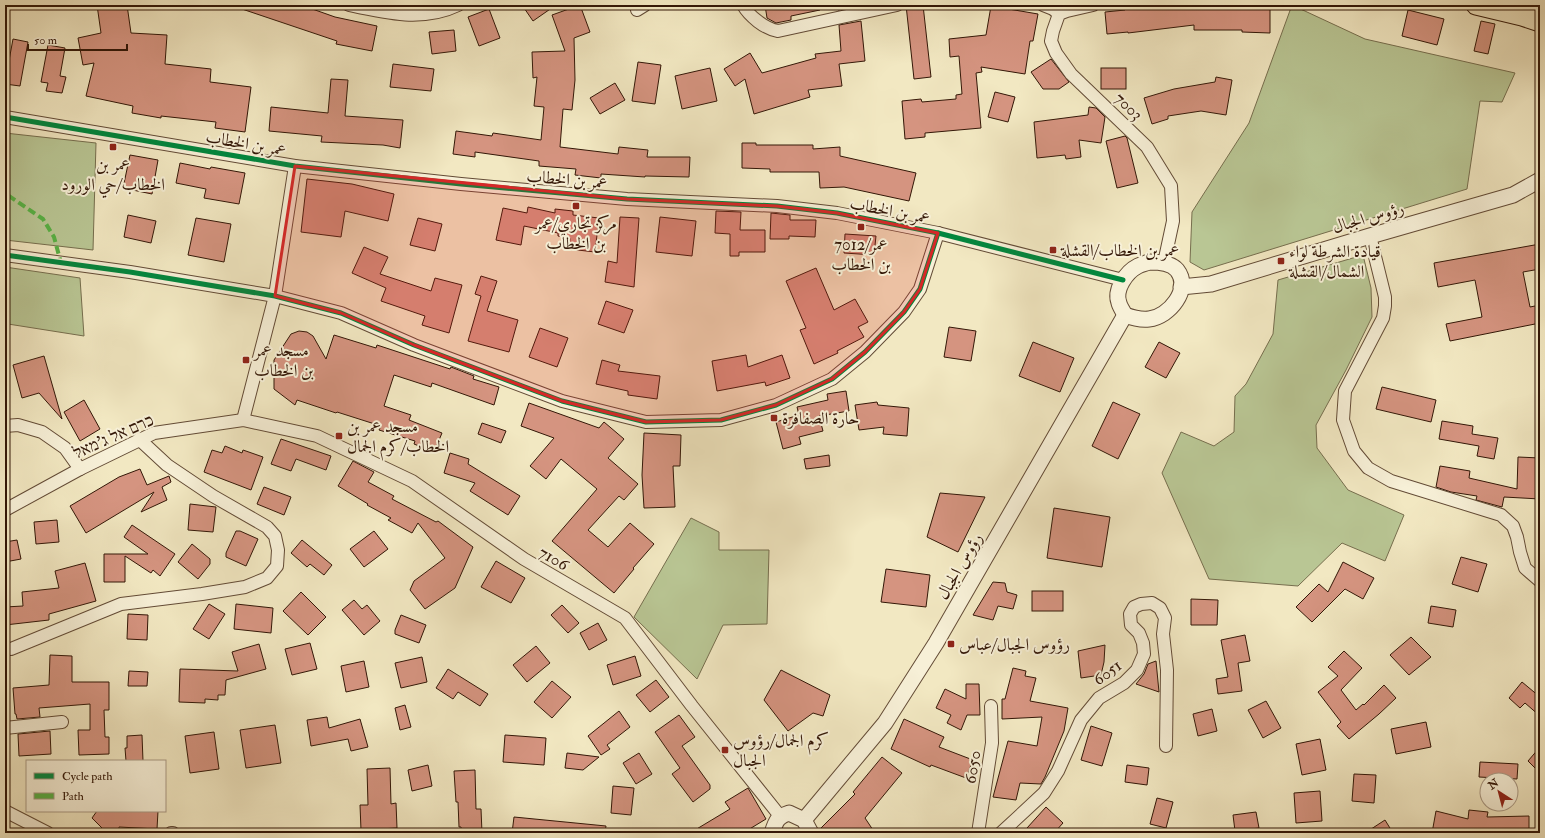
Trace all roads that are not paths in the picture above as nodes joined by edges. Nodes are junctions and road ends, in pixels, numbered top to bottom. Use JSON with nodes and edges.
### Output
{"nodes":[{"id":1,"x":349,"y":5,"type":"edge"},
{"id":2,"x":458,"y":5,"type":"edge"},
{"id":3,"x":743,"y":5,"type":"edge"},
{"id":4,"x":897,"y":5,"type":"edge"},
{"id":5,"x":1042,"y":5,"type":"edge"},
{"id":6,"x":1093,"y":5,"type":"edge"},
{"id":7,"x":1476,"y":5,"type":"edge"},
{"id":8,"x":1059,"y":14,"type":"junction"},
{"id":9,"x":1540,"y":22,"type":"edge"},
{"id":10,"x":5,"y":117,"type":"edge"},
{"id":11,"x":295,"y":166,"type":"junction"},
{"id":12,"x":1540,"y":180,"type":"edge"},
{"id":13,"x":938,"y":233,"type":"junction"},
{"id":14,"x":1370,"y":236,"type":"junction"},
{"id":15,"x":5,"y":256,"type":"edge"},
{"id":16,"x":1164,"y":263,"type":"junction"},
{"id":17,"x":1123,"y":280,"type":"junction"},
{"id":18,"x":1181,"y":287,"type":"junction"},
{"id":19,"x":275,"y":296,"type":"junction"},
{"id":20,"x":1125,"y":315,"type":"junction"},
{"id":21,"x":243,"y":420,"type":"junction"},
{"id":22,"x":5,"y":426,"type":"edge"},
{"id":23,"x":140,"y":439,"type":"junction"},
{"id":24,"x":80,"y":469,"type":"junction"},
{"id":25,"x":5,"y":510,"type":"edge"},
{"id":26,"x":1540,"y":581,"type":"edge"},
{"id":27,"x":12,"y":649,"type":"dead end"},
{"id":28,"x":992,"y":706,"type":"dead end"},
{"id":29,"x":62,"y":722,"type":"dead end"},
{"id":30,"x":5,"y":728,"type":"edge"},
{"id":31,"x":1166,"y":746,"type":"dead end"},
{"id":32,"x":5,"y":811,"type":"edge"},
{"id":33,"x":780,"y":816,"type":"junction"},
{"id":34,"x":807,"y":827,"type":"edge"},
{"id":35,"x":47,"y":833,"type":"edge"},
{"id":36,"x":772,"y":833,"type":"edge"},
{"id":37,"x":978,"y":833,"type":"edge"},
{"id":38,"x":1001,"y":833,"type":"edge"}],
"edges":[{"from":1,"to":2,"type":"street"},
{"from":3,"to":4,"type":"street"},
{"from":5,"to":8,"type":"street"},
{"from":6,"to":8,"type":"street"},
{"from":7,"to":9,"type":"main road"},
{"from":8,"to":16,"type":"street","name":"7003"},
{"from":10,"to":11,"type":"street","name":"عمر بن الخطاب"},
{"from":11,"to":13,"type":"street","name":"عمر بن الخطاب"},
{"from":11,"to":19,"type":"street"},
{"from":12,"to":14,"type":"street","name":"رؤوس الجبال"},
{"from":13,"to":17,"type":"street","name":"عمر بن الخطاب"},
{"from":13,"to":19,"type":"street"},
{"from":14,"to":18,"type":"street","name":"رؤوس الجبال"},
{"from":14,"to":26,"type":"street"},
{"from":15,"to":19,"type":"street"},
{"from":16,"to":17,"type":"street"},
{"from":16,"to":18,"type":"street"},
{"from":17,"to":20,"type":"street"},
{"from":18,"to":20,"type":"street"},
{"from":19,"to":21,"type":"street"},
{"from":20,"to":34,"type":"street","name":"رؤوس الجبال"},
{"from":21,"to":23,"type":"street","name":"כרם אל ג'מאל"},
{"from":21,"to":33,"type":"street","name":"7106"},
{"from":22,"to":24,"type":"street"},
{"from":23,"to":24,"type":"street","name":"כרם אל ג'מאל"},
{"from":23,"to":27,"type":"street"},
{"from":24,"to":25,"type":"street","name":"כרם אל ג'מאל"},
{"from":28,"to":37,"type":"street","name":"6050"},
{"from":29,"to":30,"type":"street"},
{"from":31,"to":38,"type":"street","name":"6051"},
{"from":32,"to":35,"type":"street"},
{"from":33,"to":34,"type":"street"},
{"from":33,"to":36,"type":"street"}]}
